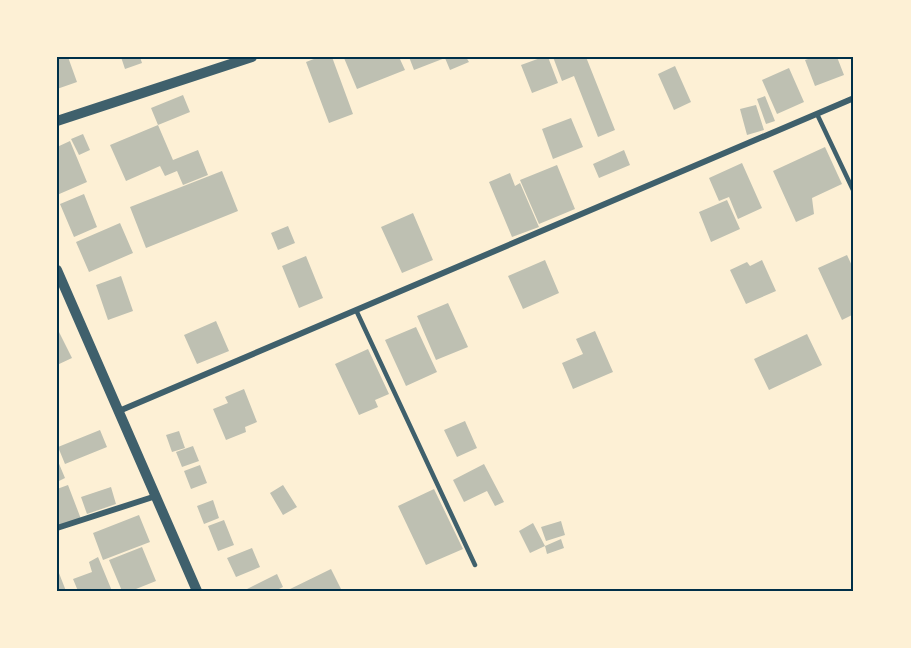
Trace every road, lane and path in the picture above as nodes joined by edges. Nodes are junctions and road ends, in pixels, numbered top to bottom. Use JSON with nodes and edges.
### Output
{"nodes":[{"id":1,"x":252,"y":57,"type":"edge"},
{"id":2,"x":854,"y":98,"type":"edge"},
{"id":3,"x":817,"y":114,"type":"junction"},
{"id":4,"x":57,"y":121,"type":"edge"},
{"id":5,"x":854,"y":192,"type":"edge"},
{"id":6,"x":57,"y":270,"type":"edge"},
{"id":7,"x":356,"y":310,"type":"junction"},
{"id":8,"x":119,"y":411,"type":"junction"},
{"id":9,"x":156,"y":496,"type":"junction"},
{"id":10,"x":57,"y":528,"type":"edge"},
{"id":11,"x":475,"y":565,"type":"dead end"},
{"id":12,"x":197,"y":591,"type":"edge"}],
"edges":[{"from":1,"to":4,"type":"street"},
{"from":2,"to":3,"type":"street"},
{"from":3,"to":5,"type":"lane"},
{"from":3,"to":7,"type":"street"},
{"from":6,"to":8,"type":"street"},
{"from":7,"to":8,"type":"street"},
{"from":7,"to":11,"type":"lane"},
{"from":8,"to":9,"type":"street"},
{"from":9,"to":10,"type":"street"},
{"from":9,"to":12,"type":"street"}]}
